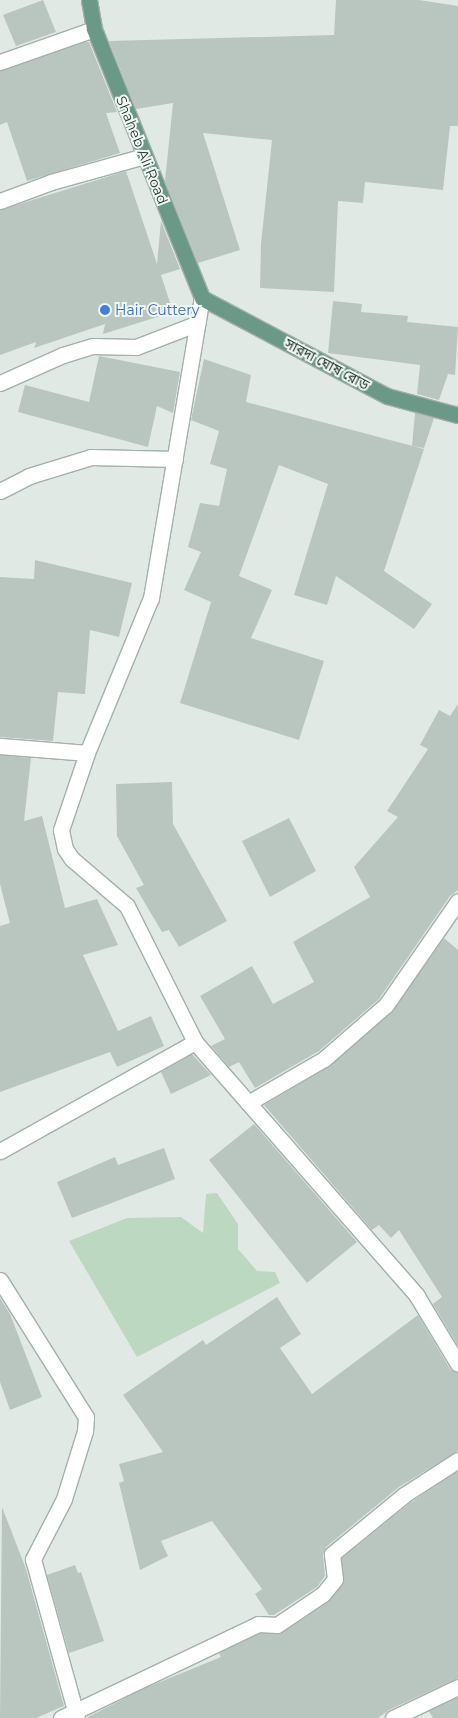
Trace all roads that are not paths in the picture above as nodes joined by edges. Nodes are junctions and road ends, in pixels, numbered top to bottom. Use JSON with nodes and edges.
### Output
{"nodes":[{"id":1,"x":89,"y":0,"type":"edge"},
{"id":2,"x":94,"y":29,"type":"junction"},
{"id":3,"x":0,"y":62,"type":"edge"},
{"id":4,"x":144,"y":156,"type":"junction"},
{"id":5,"x":0,"y":201,"type":"edge"},
{"id":6,"x":202,"y":298,"type":"junction"},
{"id":7,"x":198,"y":323,"type":"junction"},
{"id":8,"x":0,"y":383,"type":"edge"},
{"id":9,"x":458,"y":415,"type":"edge"},
{"id":10,"x":175,"y":459,"type":"junction"},
{"id":11,"x":0,"y":491,"type":"edge"},
{"id":12,"x":0,"y":746,"type":"edge"},
{"id":13,"x":87,"y":753,"type":"junction"},
{"id":14,"x":458,"y":901,"type":"edge"},
{"id":15,"x":195,"y":1042,"type":"junction"},
{"id":16,"x":248,"y":1103,"type":"junction"},
{"id":17,"x":0,"y":1151,"type":"edge"},
{"id":18,"x":0,"y":1280,"type":"edge"},
{"id":19,"x":458,"y":1364,"type":"edge"},
{"id":20,"x":458,"y":1460,"type":"edge"},
{"id":21,"x":458,"y":1687,"type":"edge"},
{"id":22,"x":71,"y":1716,"type":"edge"},
{"id":23,"x":393,"y":1718,"type":"edge"}],
"edges":[{"from":1,"to":2,"type":"main road","name":"Shaheb Ali Road"},
{"from":2,"to":3,"type":"street"},
{"from":2,"to":4,"type":"main road","name":"Shaheb Ali Road"},
{"from":4,"to":5,"type":"street"},
{"from":4,"to":6,"type":"main road","name":"Shaheb Ali Road"},
{"from":6,"to":7,"type":"street"},
{"from":6,"to":9,"type":"main road","name":"সারদা ঘোষ রোড"},
{"from":7,"to":8,"type":"street"},
{"from":7,"to":10,"type":"street"},
{"from":10,"to":11,"type":"street"},
{"from":10,"to":13,"type":"street"},
{"from":12,"to":13,"type":"street"},
{"from":13,"to":15,"type":"street"},
{"from":14,"to":16,"type":"street"},
{"from":15,"to":16,"type":"street"},
{"from":15,"to":17,"type":"street"},
{"from":16,"to":19,"type":"street"},
{"from":18,"to":22,"type":"street"},
{"from":20,"to":22,"type":"street"},
{"from":21,"to":23,"type":"street"}]}
